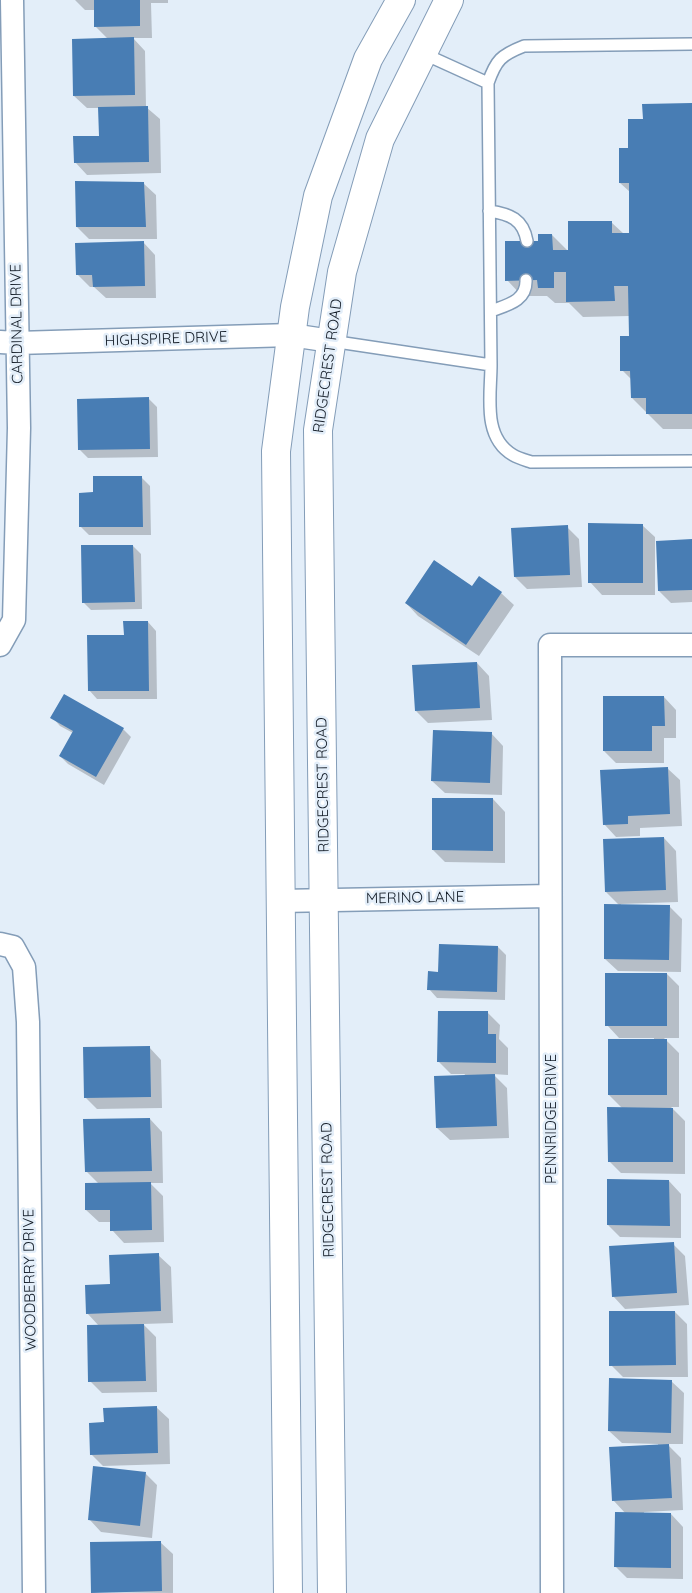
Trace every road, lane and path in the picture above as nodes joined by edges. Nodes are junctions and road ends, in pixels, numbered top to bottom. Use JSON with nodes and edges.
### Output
{"nodes":[{"id":1,"x":12,"y":0,"type":"edge"},
{"id":2,"x":401,"y":0,"type":"edge"},
{"id":3,"x":449,"y":0,"type":"edge"},
{"id":4,"x":692,"y":44,"type":"edge"},
{"id":5,"x":422,"y":53,"type":"junction"},
{"id":6,"x":488,"y":83,"type":"junction"},
{"id":7,"x":490,"y":211,"type":"junction"},
{"id":8,"x":527,"y":241,"type":"dead end"},
{"id":9,"x":526,"y":280,"type":"dead end"},
{"id":10,"x":491,"y":310,"type":"junction"},
{"id":11,"x":292,"y":335,"type":"junction"},
{"id":12,"x":331,"y":341,"type":"junction"},
{"id":13,"x":9,"y":343,"type":"edge"},
{"id":14,"x":491,"y":365,"type":"junction"},
{"id":15,"x":692,"y":461,"type":"edge"},
{"id":16,"x":0,"y":645,"type":"edge"},
{"id":17,"x":692,"y":645,"type":"edge"},
{"id":18,"x":550,"y":896,"type":"junction"},
{"id":19,"x":324,"y":900,"type":"junction"},
{"id":20,"x":280,"y":901,"type":"junction"},
{"id":21,"x":0,"y":944,"type":"edge"},
{"id":22,"x":34,"y":1593,"type":"edge"},
{"id":23,"x":288,"y":1593,"type":"edge"},
{"id":24,"x":332,"y":1593,"type":"edge"},
{"id":25,"x":552,"y":1593,"type":"edge"}],
"edges":[{"from":1,"to":13,"type":"street","name":"CARDINAL DRIVE"},
{"from":2,"to":11,"type":"main road"},
{"from":3,"to":5,"type":"main road","name":"RIDGECREST ROAD"},
{"from":4,"to":6,"type":"lane"},
{"from":5,"to":6,"type":"lane"},
{"from":5,"to":12,"type":"main road","name":"RIDGECREST ROAD"},
{"from":6,"to":7,"type":"lane"},
{"from":7,"to":8,"type":"lane"},
{"from":7,"to":10,"type":"lane"},
{"from":9,"to":10,"type":"lane"},
{"from":10,"to":14,"type":"lane"},
{"from":11,"to":12,"type":"street","name":"HIGHSPIRE DRIVE"},
{"from":11,"to":13,"type":"street","name":"HIGHSPIRE DRIVE"},
{"from":11,"to":20,"type":"main road"},
{"from":12,"to":14,"type":"lane"},
{"from":12,"to":19,"type":"main road","name":"RIDGECREST ROAD"},
{"from":13,"to":16,"type":"street","name":"CARDINAL DRIVE"},
{"from":14,"to":15,"type":"lane"},
{"from":17,"to":18,"type":"street","name":"PENNRIDGE DRIVE"},
{"from":18,"to":19,"type":"street","name":"MERINO LANE"},
{"from":18,"to":25,"type":"street","name":"PENNRIDGE DRIVE"},
{"from":19,"to":20,"type":"street","name":"MERINO LANE"},
{"from":19,"to":24,"type":"main road","name":"RIDGECREST ROAD"},
{"from":20,"to":23,"type":"main road"},
{"from":21,"to":22,"type":"street","name":"WOODBERRY DRIVE"}]}
